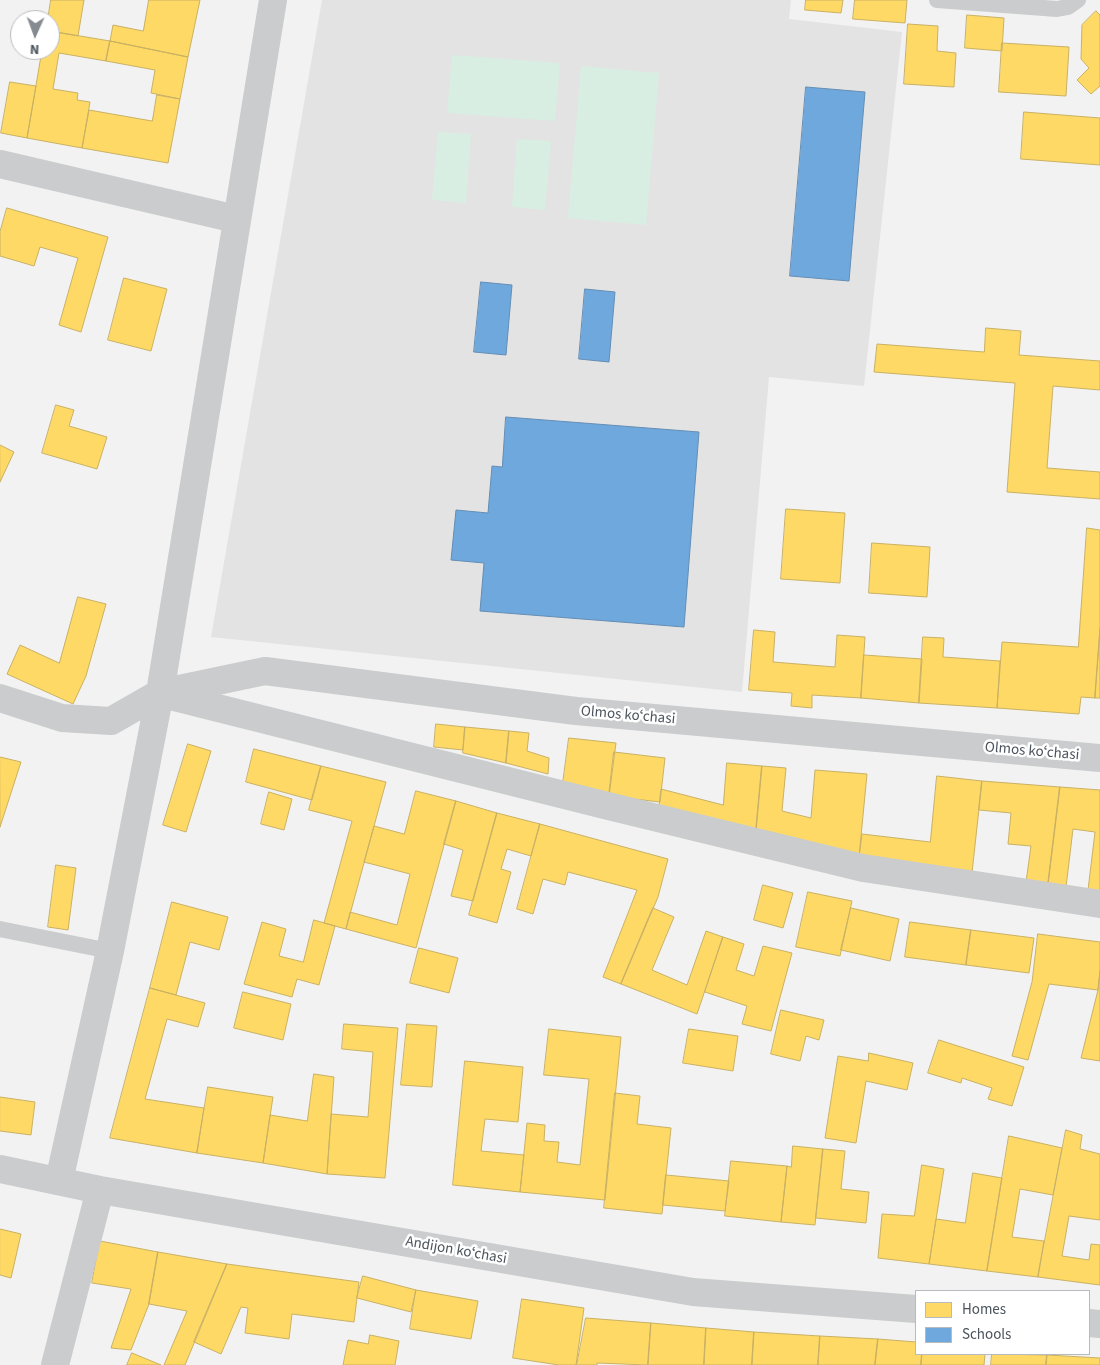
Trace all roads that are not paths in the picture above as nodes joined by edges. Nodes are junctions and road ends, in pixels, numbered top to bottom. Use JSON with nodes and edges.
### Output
{"nodes":[{"id":1,"x":273,"y":0,"type":"edge"},
{"id":2,"x":937,"y":0,"type":"edge"},
{"id":3,"x":1078,"y":0,"type":"edge"},
{"id":4,"x":0,"y":164,"type":"edge"},
{"id":5,"x":236,"y":219,"type":"junction"},
{"id":6,"x":160,"y":693,"type":"junction"},
{"id":7,"x":0,"y":698,"type":"edge"},
{"id":8,"x":1100,"y":758,"type":"edge"},
{"id":9,"x":1100,"y":904,"type":"edge"},
{"id":10,"x":0,"y":929,"type":"edge"},
{"id":11,"x":110,"y":951,"type":"junction"},
{"id":12,"x":0,"y":1169,"type":"edge"},
{"id":13,"x":60,"y":1181,"type":"junction"},
{"id":14,"x":100,"y":1190,"type":"junction"},
{"id":15,"x":915,"y":1310,"type":"edge"},
{"id":16,"x":55,"y":1365,"type":"edge"}],
"edges":[{"from":1,"to":5,"type":"street"},
{"from":2,"to":3,"type":"lane"},
{"from":4,"to":5,"type":"street"},
{"from":5,"to":6,"type":"street"},
{"from":6,"to":7,"type":"street","name":"Olmos koʻchasi"},
{"from":6,"to":8,"type":"street","name":"Olmos koʻchasi"},
{"from":6,"to":9,"type":"street"},
{"from":6,"to":11,"type":"street"},
{"from":10,"to":11,"type":"lane"},
{"from":11,"to":13,"type":"street"},
{"from":12,"to":13,"type":"street","name":"Andijon koʻchasi"},
{"from":13,"to":14,"type":"street","name":"Andijon koʻchasi"},
{"from":14,"to":15,"type":"street","name":"Andijon koʻchasi"},
{"from":14,"to":16,"type":"street"}]}
